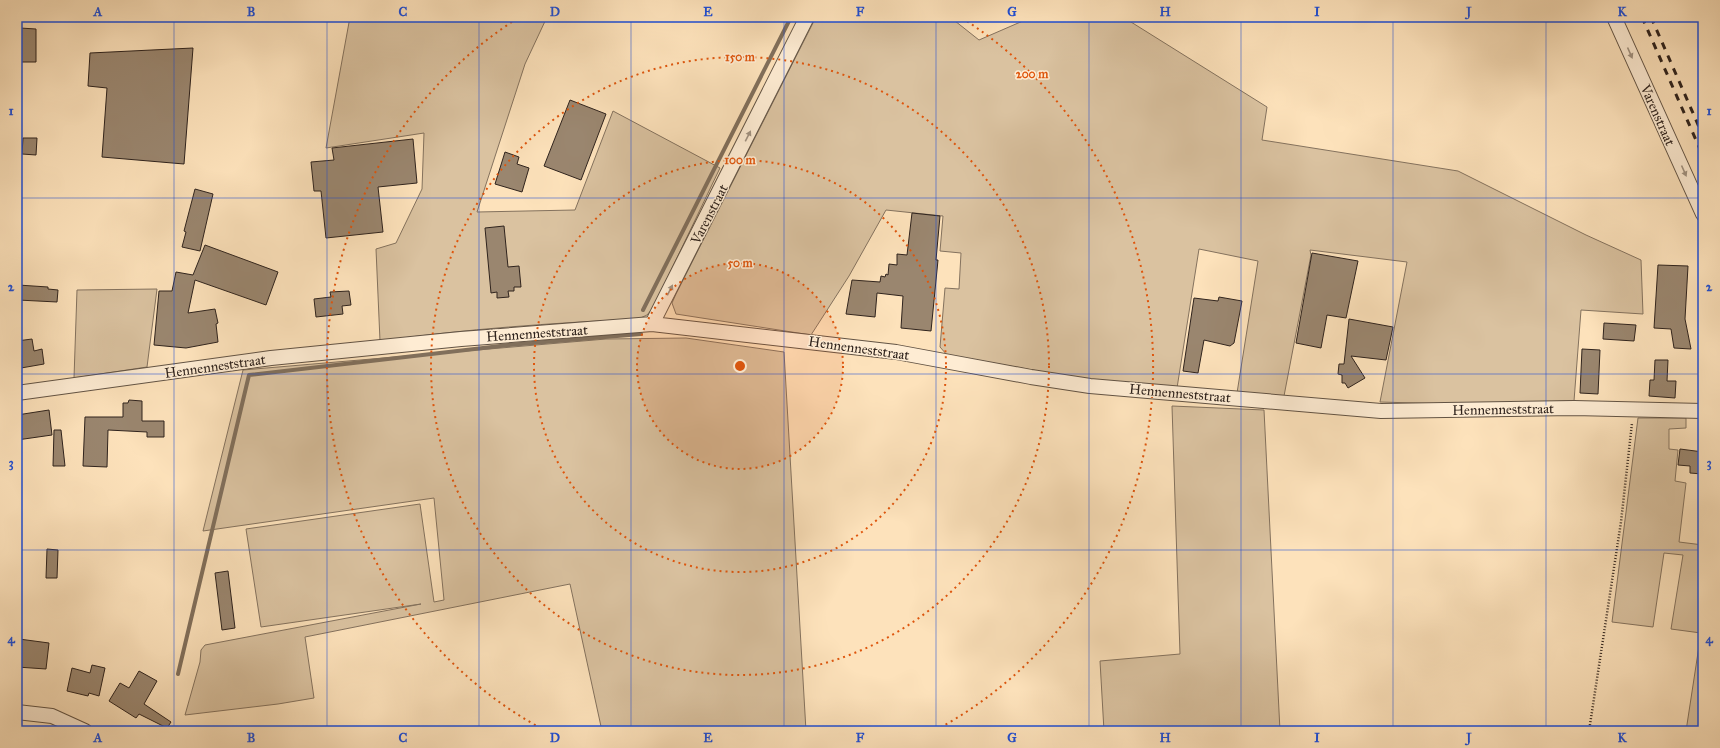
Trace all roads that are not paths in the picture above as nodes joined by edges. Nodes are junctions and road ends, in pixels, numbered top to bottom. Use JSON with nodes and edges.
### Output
{"nodes":[{"id":1,"x":807,"y":17,"type":"edge"},
{"id":2,"x":1614,"y":17,"type":"edge"},
{"id":3,"x":1703,"y":214,"type":"edge"},
{"id":4,"x":652,"y":324,"type":"junction"},
{"id":5,"x":17,"y":392,"type":"edge"},
{"id":6,"x":1703,"y":411,"type":"edge"},
{"id":7,"x":17,"y":712,"type":"edge"},
{"id":8,"x":85,"y":731,"type":"edge"}],
"edges":[{"from":4,"to":1,"type":"street","name":"Varenstraat","one_way":true},
{"from":2,"to":3,"type":"street","name":"Varenstraat","one_way":true},
{"from":4,"to":5,"type":"street","name":"Hennenneststraat"},
{"from":4,"to":6,"type":"street","name":"Hennenneststraat"},
{"from":7,"to":8,"type":"street"}]}
